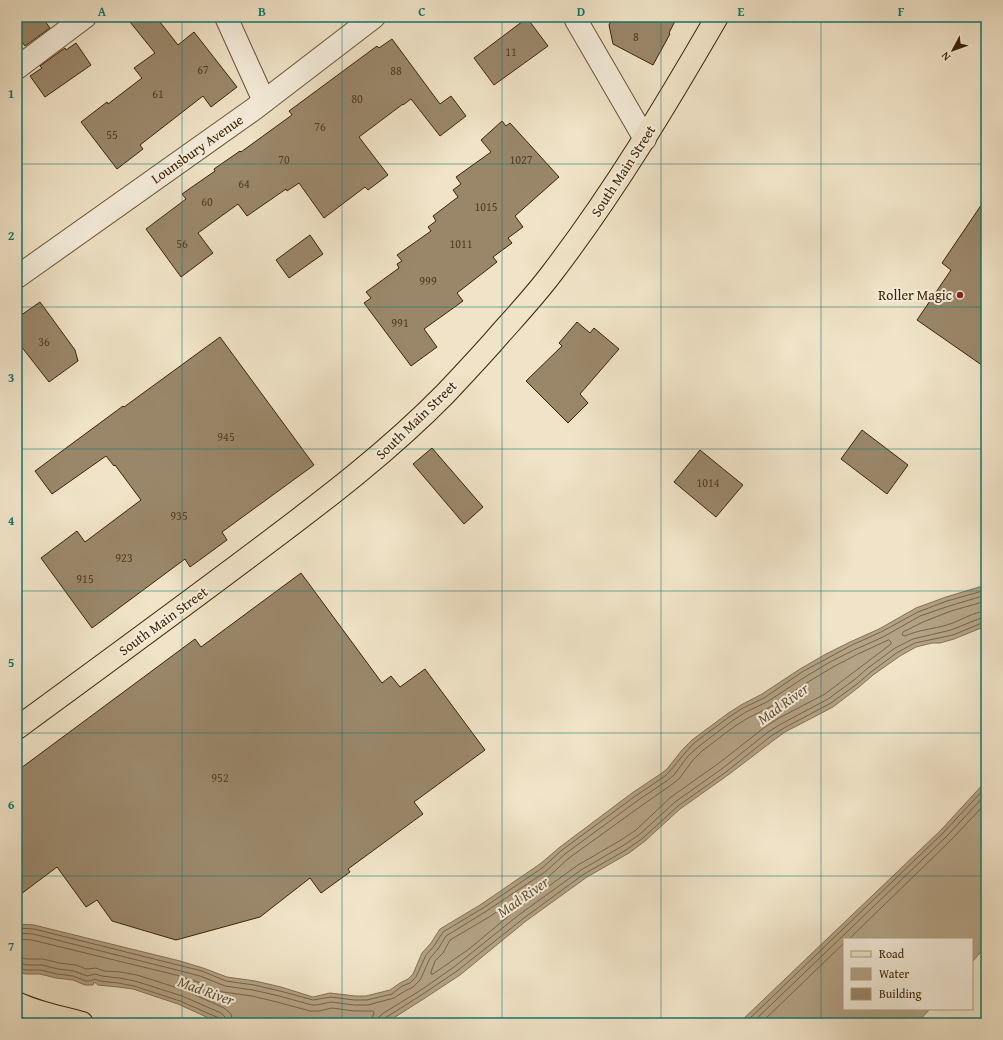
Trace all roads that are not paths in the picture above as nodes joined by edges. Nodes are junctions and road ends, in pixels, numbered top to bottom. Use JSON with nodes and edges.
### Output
{"nodes":[{"id":1,"x":85,"y":17,"type":"edge"},
{"id":2,"x":226,"y":17,"type":"edge"},
{"id":3,"x":374,"y":17,"type":"edge"},
{"id":4,"x":575,"y":17,"type":"edge"},
{"id":5,"x":717,"y":17,"type":"edge"},
{"id":6,"x":17,"y":68,"type":"edge"},
{"id":7,"x":264,"y":101,"type":"junction"},
{"id":8,"x":645,"y":139,"type":"junction"},
{"id":9,"x":17,"y":277,"type":"edge"},
{"id":10,"x":17,"y":728,"type":"edge"},
{"id":11,"x":17,"y":1003,"type":"edge"},
{"id":12,"x":82,"y":1023,"type":"edge"}],
"edges":[{"from":1,"to":6,"type":"street"},
{"from":2,"to":7,"type":"street"},
{"from":3,"to":7,"type":"street","name":"Lounsbury Avenue"},
{"from":4,"to":8,"type":"street"},
{"from":5,"to":8,"type":"main road","name":"South Main Street"},
{"from":7,"to":9,"type":"street","name":"Lounsbury Avenue"},
{"from":8,"to":10,"type":"main road","name":"South Main Street"},
{"from":11,"to":12,"type":"main road"}]}
